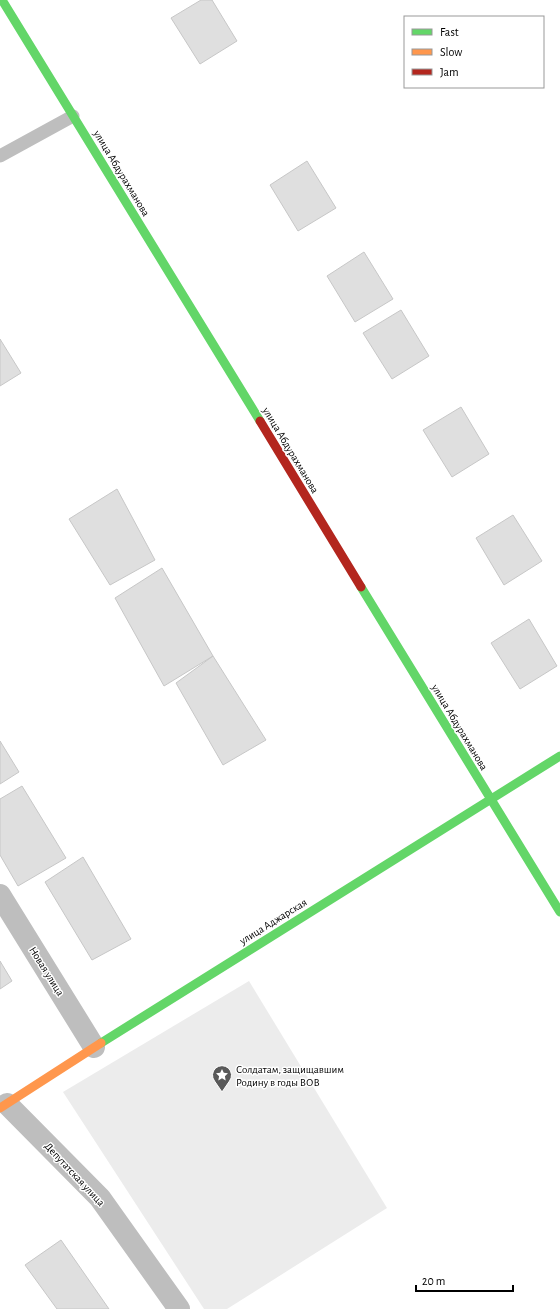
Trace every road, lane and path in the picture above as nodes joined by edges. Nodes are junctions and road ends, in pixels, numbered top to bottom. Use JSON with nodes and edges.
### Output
{"nodes":[{"id":1,"x":2,"y":0,"type":"edge"},
{"id":2,"x":73,"y":116,"type":"junction"},
{"id":3,"x":0,"y":156,"type":"edge"},
{"id":4,"x":560,"y":756,"type":"edge"},
{"id":5,"x":490,"y":800,"type":"junction"},
{"id":6,"x":0,"y":895,"type":"edge"},
{"id":7,"x":560,"y":912,"type":"edge"},
{"id":8,"x":94,"y":1047,"type":"junction"},
{"id":9,"x":3,"y":1106,"type":"edge"},
{"id":10,"x":178,"y":1309,"type":"edge"}],
"edges":[{"from":1,"to":2,"type":"street","name":"улица Абдурахманова"},
{"from":2,"to":3,"type":"lane"},
{"from":2,"to":5,"type":"street","name":"улица Абдурахманова"},
{"from":4,"to":5,"type":"street","name":"улица Аджарская"},
{"from":5,"to":7,"type":"street","name":"улица Абдурахманова"},
{"from":5,"to":8,"type":"street","name":"улица Аджарская"},
{"from":6,"to":8,"type":"street","name":"Новая улица"},
{"from":8,"to":9,"type":"street","name":"улица Аджарская"},
{"from":9,"to":10,"type":"street","name":"Депутатская улица"}]}
